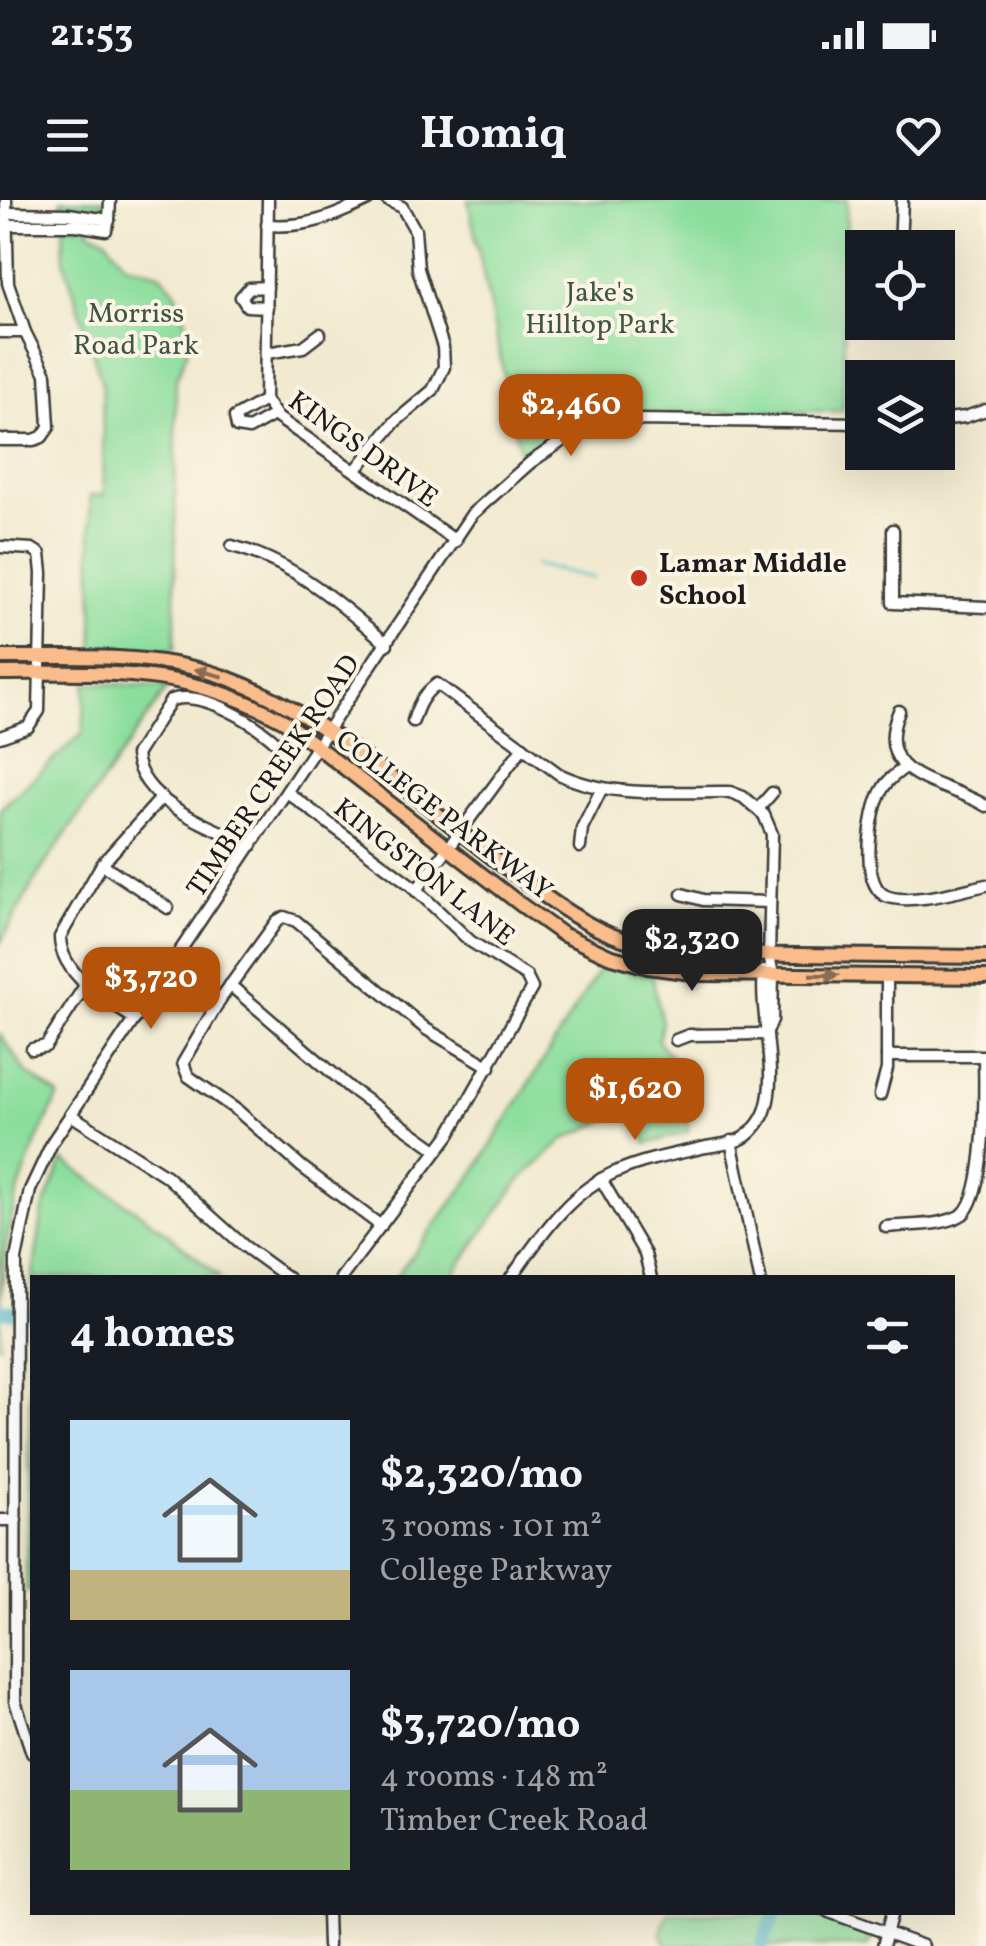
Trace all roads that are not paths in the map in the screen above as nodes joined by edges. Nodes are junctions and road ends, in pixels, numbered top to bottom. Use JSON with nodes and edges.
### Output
{"nodes":[{"id":1,"x":6,"y":200,"type":"edge"},
{"id":2,"x":110,"y":200,"type":"edge"},
{"id":3,"x":268,"y":200,"type":"edge"},
{"id":4,"x":368,"y":200,"type":"edge"},
{"id":5,"x":388,"y":200,"type":"edge"},
{"id":6,"x":902,"y":200,"type":"edge"},
{"id":7,"x":5,"y":219,"type":"edge"},
{"id":8,"x":267,"y":225,"type":"junction"},
{"id":9,"x":901,"y":230,"type":"edge"},
{"id":10,"x":267,"y":286,"type":"junction"},
{"id":11,"x":267,"y":308,"type":"junction"},
{"id":12,"x":0,"y":332,"type":"edge"},
{"id":13,"x":25,"y":332,"type":"junction"},
{"id":14,"x":320,"y":334,"type":"dead end"},
{"id":15,"x":267,"y":353,"type":"junction"},
{"id":16,"x":265,"y":400,"type":"junction"},
{"id":17,"x":986,"y":410,"type":"edge"},
{"id":18,"x":274,"y":415,"type":"junction"},
{"id":19,"x":955,"y":418,"type":"edge"},
{"id":20,"x":845,"y":422,"type":"edge"},
{"id":21,"x":0,"y":440,"type":"edge"},
{"id":22,"x":355,"y":471,"type":"junction"},
{"id":23,"x":893,"y":530,"type":"dead end"},
{"id":24,"x":456,"y":541,"type":"junction"},
{"id":25,"x":232,"y":546,"type":"dead end"},
{"id":26,"x":0,"y":547,"type":"edge"},
{"id":27,"x":986,"y":607,"type":"edge"},
{"id":28,"x":387,"y":644,"type":"junction"},
{"id":29,"x":0,"y":658,"type":"edge"},
{"id":30,"x":39,"y":658,"type":"junction"},
{"id":31,"x":0,"y":673,"type":"edge"},
{"id":32,"x":40,"y":673,"type":"junction"},
{"id":33,"x":898,"y":710,"type":"dead end"},
{"id":34,"x":413,"y":721,"type":"dead end"},
{"id":35,"x":327,"y":731,"type":"junction"},
{"id":36,"x":1,"y":738,"type":"edge"},
{"id":37,"x":278,"y":744,"type":"dead end"},
{"id":38,"x":317,"y":747,"type":"junction"},
{"id":39,"x":523,"y":748,"type":"junction"},
{"id":40,"x":904,"y":768,"type":"junction"},
{"id":41,"x":601,"y":790,"type":"junction"},
{"id":42,"x":287,"y":792,"type":"junction"},
{"id":43,"x":772,"y":793,"type":"dead end"},
{"id":44,"x":162,"y":797,"type":"junction"},
{"id":45,"x":985,"y":804,"type":"edge"},
{"id":46,"x":758,"y":809,"type":"junction"},
{"id":47,"x":458,"y":832,"type":"junction"},
{"id":48,"x":252,"y":845,"type":"junction"},
{"id":49,"x":580,"y":847,"type":"dead end"},
{"id":50,"x":447,"y":848,"type":"junction"},
{"id":51,"x":102,"y":864,"type":"junction"},
{"id":52,"x":986,"y":885,"type":"edge"},
{"id":53,"x":416,"y":890,"type":"junction"},
{"id":54,"x":682,"y":894,"type":"dead end"},
{"id":55,"x":770,"y":902,"type":"junction"},
{"id":56,"x":168,"y":908,"type":"dead end"},
{"id":57,"x":769,"y":954,"type":"junction"},
{"id":58,"x":986,"y":957,"type":"edge"},
{"id":59,"x":768,"y":974,"type":"junction"},
{"id":60,"x":887,"y":976,"type":"junction"},
{"id":61,"x":986,"y":977,"type":"edge"},
{"id":62,"x":86,"y":984,"type":"junction"},
{"id":63,"x":230,"y":985,"type":"junction"},
{"id":64,"x":135,"y":1019,"type":"junction"},
{"id":65,"x":766,"y":1034,"type":"junction"},
{"id":66,"x":676,"y":1040,"type":"dead end"},
{"id":67,"x":32,"y":1050,"type":"dead end"},
{"id":68,"x":887,"y":1056,"type":"junction"},
{"id":69,"x":985,"y":1057,"type":"edge"},
{"id":70,"x":490,"y":1067,"type":"junction"},
{"id":71,"x":880,"y":1095,"type":"dead end"},
{"id":72,"x":71,"y":1114,"type":"junction"},
{"id":73,"x":731,"y":1142,"type":"junction"},
{"id":74,"x":436,"y":1150,"type":"junction"},
{"id":75,"x":602,"y":1178,"type":"junction"},
{"id":76,"x":380,"y":1226,"type":"junction"},
{"id":77,"x":886,"y":1227,"type":"dead end"},
{"id":78,"x":284,"y":1275,"type":"edge"},
{"id":79,"x":344,"y":1275,"type":"edge"},
{"id":80,"x":513,"y":1275,"type":"edge"},
{"id":81,"x":650,"y":1275,"type":"edge"},
{"id":82,"x":759,"y":1275,"type":"edge"},
{"id":83,"x":0,"y":1520,"type":"edge"},
{"id":84,"x":16,"y":1520,"type":"junction"},
{"id":85,"x":30,"y":1746,"type":"edge"},
{"id":86,"x":327,"y":1915,"type":"edge"},
{"id":87,"x":837,"y":1915,"type":"edge"},
{"id":88,"x":891,"y":1915,"type":"edge"},
{"id":89,"x":886,"y":1934,"type":"junction"},
{"id":90,"x":328,"y":1946,"type":"edge"},
{"id":91,"x":883,"y":1946,"type":"edge"},
{"id":92,"x":923,"y":1946,"type":"edge"}],
"edges":[{"from":1,"to":7,"type":"street"},
{"from":2,"to":7,"type":"street"},
{"from":3,"to":8,"type":"street","name":"KINGS DRIVE"},
{"from":4,"to":8,"type":"street"},
{"from":5,"to":22,"type":"street"},
{"from":6,"to":9,"type":"street"},
{"from":7,"to":13,"type":"street"},
{"from":8,"to":10,"type":"street","name":"KINGS DRIVE"},
{"from":10,"to":11,"type":"street","name":"KINGS DRIVE"},
{"from":10,"to":11,"type":"street"},
{"from":11,"to":15,"type":"street","name":"KINGS DRIVE"},
{"from":12,"to":13,"type":"street"},
{"from":13,"to":21,"type":"street"},
{"from":14,"to":15,"type":"street"},
{"from":15,"to":16,"type":"street","name":"KINGS DRIVE"},
{"from":16,"to":18,"type":"street","name":"KINGS DRIVE"},
{"from":16,"to":18,"type":"street"},
{"from":17,"to":19,"type":"street"},
{"from":18,"to":22,"type":"street","name":"KINGS DRIVE"},
{"from":20,"to":24,"type":"street","name":"TIMBER CREEK ROAD"},
{"from":22,"to":24,"type":"street","name":"KINGS DRIVE"},
{"from":23,"to":27,"type":"street"},
{"from":24,"to":28,"type":"street","name":"TIMBER CREEK ROAD"},
{"from":25,"to":28,"type":"street"},
{"from":26,"to":30,"type":"street"},
{"from":28,"to":35,"type":"street","name":"TIMBER CREEK ROAD"},
{"from":29,"to":30,"type":"main road","name":"COLLEGE PARKWAY"},
{"from":30,"to":32,"type":"street"},
{"from":35,"to":30,"type":"main road","name":"COLLEGE PARKWAY","one_way":true},
{"from":31,"to":32,"type":"main road","name":"COLLEGE PARKWAY"},
{"from":32,"to":36,"type":"street"},
{"from":32,"to":38,"type":"main road","name":"COLLEGE PARKWAY"},
{"from":33,"to":40,"type":"street"},
{"from":34,"to":39,"type":"street"},
{"from":35,"to":38,"type":"street","name":"TIMBER CREEK ROAD"},
{"from":35,"to":47,"type":"main road","name":"COLLEGE PARKWAY"},
{"from":37,"to":44,"type":"street"},
{"from":38,"to":42,"type":"street","name":"TIMBER CREEK ROAD"},
{"from":38,"to":50,"type":"main road","name":"COLLEGE PARKWAY"},
{"from":39,"to":41,"type":"street"},
{"from":39,"to":47,"type":"street"},
{"from":40,"to":45,"type":"street"},
{"from":40,"to":52,"type":"street"},
{"from":41,"to":46,"type":"street"},
{"from":41,"to":49,"type":"street"},
{"from":42,"to":48,"type":"street","name":"TIMBER CREEK ROAD"},
{"from":42,"to":53,"type":"street","name":"KINGSTON LANE"},
{"from":43,"to":46,"type":"street"},
{"from":44,"to":48,"type":"street"},
{"from":44,"to":51,"type":"street"},
{"from":46,"to":55,"type":"street"},
{"from":47,"to":50,"type":"street"},
{"from":47,"to":57,"type":"main road","name":"COLLEGE PARKWAY"},
{"from":48,"to":64,"type":"street","name":"TIMBER CREEK ROAD"},
{"from":50,"to":53,"type":"street"},
{"from":50,"to":59,"type":"main road","name":"COLLEGE PARKWAY"},
{"from":51,"to":56,"type":"street"},
{"from":51,"to":62,"type":"street"},
{"from":53,"to":70,"type":"street","name":"KINGSTON LANE"},
{"from":54,"to":55,"type":"street"},
{"from":55,"to":57,"type":"street"},
{"from":57,"to":58,"type":"main road","name":"COLLEGE PARKWAY"},
{"from":57,"to":59,"type":"street"},
{"from":59,"to":60,"type":"main road","name":"COLLEGE PARKWAY","one_way":true},
{"from":59,"to":65,"type":"street"},
{"from":60,"to":61,"type":"main road","name":"COLLEGE PARKWAY"},
{"from":60,"to":68,"type":"street"},
{"from":62,"to":64,"type":"street"},
{"from":62,"to":67,"type":"street"},
{"from":63,"to":70,"type":"street"},
{"from":63,"to":74,"type":"street"},
{"from":63,"to":76,"type":"street"},
{"from":64,"to":72,"type":"street","name":"TIMBER CREEK ROAD"},
{"from":65,"to":66,"type":"street"},
{"from":65,"to":73,"type":"street"},
{"from":68,"to":69,"type":"street"},
{"from":68,"to":71,"type":"street"},
{"from":69,"to":77,"type":"street"},
{"from":70,"to":74,"type":"street"},
{"from":72,"to":78,"type":"street"},
{"from":72,"to":84,"type":"street","name":"TIMBER CREEK ROAD"},
{"from":73,"to":75,"type":"street"},
{"from":73,"to":82,"type":"street"},
{"from":74,"to":76,"type":"street"},
{"from":75,"to":80,"type":"street"},
{"from":75,"to":81,"type":"street"},
{"from":76,"to":79,"type":"street"},
{"from":83,"to":84,"type":"street"},
{"from":84,"to":85,"type":"street","name":"TIMBER CREEK ROAD"},
{"from":86,"to":90,"type":"street"},
{"from":87,"to":89,"type":"street"},
{"from":88,"to":89,"type":"street"},
{"from":89,"to":91,"type":"street"},
{"from":89,"to":92,"type":"street"}]}
